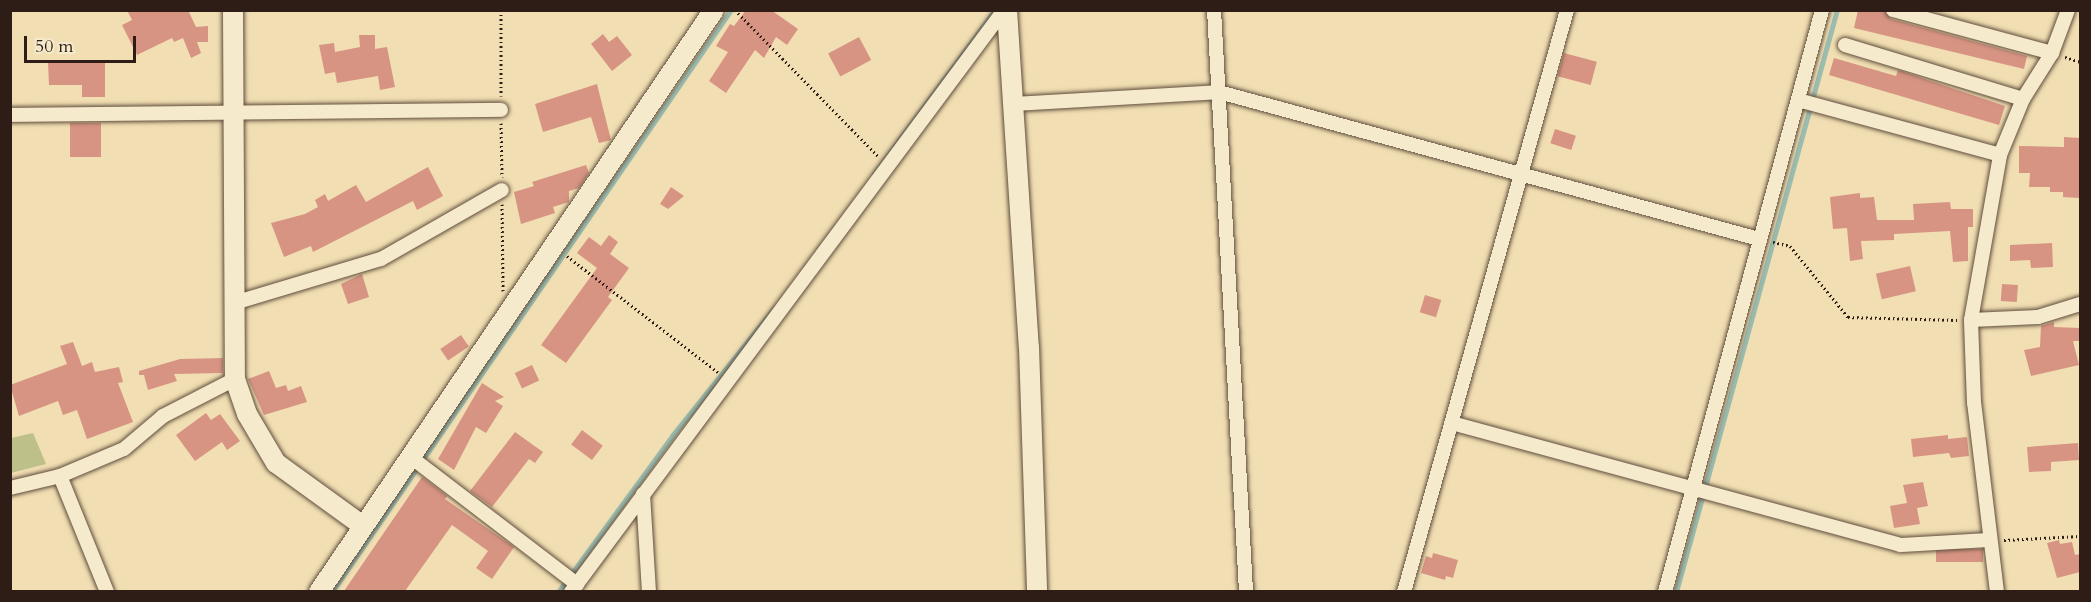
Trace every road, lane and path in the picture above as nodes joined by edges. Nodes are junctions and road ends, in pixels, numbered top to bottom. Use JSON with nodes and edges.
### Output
{"nodes":[{"id":1,"x":233,"y":10,"type":"edge"},
{"id":2,"x":501,"y":10,"type":"edge"},
{"id":3,"x":714,"y":10,"type":"edge"},
{"id":4,"x":735,"y":10,"type":"edge"},
{"id":5,"x":1005,"y":10,"type":"edge"},
{"id":6,"x":1214,"y":10,"type":"edge"},
{"id":7,"x":1567,"y":10,"type":"edge"},
{"id":8,"x":1822,"y":10,"type":"edge"},
{"id":9,"x":1893,"y":10,"type":"edge"},
{"id":10,"x":2068,"y":10,"type":"edge"},
{"id":11,"x":1845,"y":45,"type":"dead end"},
{"id":12,"x":2052,"y":53,"type":"junction"},
{"id":13,"x":1219,"y":92,"type":"junction"},
{"id":14,"x":2023,"y":99,"type":"junction"},
{"id":15,"x":1798,"y":100,"type":"junction"},
{"id":16,"x":1012,"y":104,"type":"junction"},
{"id":17,"x":501,"y":110,"type":"junction"},
{"id":18,"x":235,"y":111,"type":"junction"},
{"id":19,"x":10,"y":116,"type":"edge"},
{"id":20,"x":2000,"y":155,"type":"junction"},
{"id":21,"x":888,"y":167,"type":"junction"},
{"id":22,"x":1521,"y":176,"type":"junction"},
{"id":23,"x":502,"y":190,"type":"junction"},
{"id":24,"x":1760,"y":239,"type":"junction"},
{"id":25,"x":556,"y":248,"type":"junction"},
{"id":26,"x":234,"y":303,"type":"junction"},
{"id":27,"x":2080,"y":304,"type":"edge"},
{"id":28,"x":1971,"y":320,"type":"junction"},
{"id":29,"x":504,"y":325,"type":"junction"},
{"id":30,"x":235,"y":379,"type":"junction"},
{"id":31,"x":729,"y":381,"type":"junction"},
{"id":32,"x":1452,"y":423,"type":"junction"},
{"id":33,"x":411,"y":458,"type":"junction"},
{"id":34,"x":60,"y":476,"type":"junction"},
{"id":35,"x":1695,"y":487,"type":"junction"},
{"id":36,"x":10,"y":488,"type":"edge"},
{"id":37,"x":644,"y":494,"type":"junction"},
{"id":38,"x":363,"y":526,"type":"junction"},
{"id":39,"x":2080,"y":536,"type":"edge"},
{"id":40,"x":1990,"y":540,"type":"junction"},
{"id":41,"x":574,"y":588,"type":"edge"},
{"id":42,"x":106,"y":591,"type":"edge"},
{"id":43,"x":319,"y":591,"type":"edge"},
{"id":44,"x":649,"y":591,"type":"edge"},
{"id":45,"x":1037,"y":591,"type":"edge"},
{"id":46,"x":1246,"y":591,"type":"edge"},
{"id":47,"x":1404,"y":591,"type":"edge"},
{"id":48,"x":1665,"y":591,"type":"edge"},
{"id":49,"x":1997,"y":591,"type":"edge"}],
"edges":[{"from":1,"to":18,"type":"street"},
{"from":2,"to":17,"type":"path"},
{"from":3,"to":25,"type":"street"},
{"from":4,"to":21,"type":"path"},
{"from":5,"to":16,"type":"street"},
{"from":5,"to":21,"type":"street"},
{"from":6,"to":13,"type":"street"},
{"from":7,"to":22,"type":"street"},
{"from":8,"to":15,"type":"street"},
{"from":9,"to":12,"type":"street"},
{"from":10,"to":12,"type":"street"},
{"from":11,"to":14,"type":"street"},
{"from":12,"to":14,"type":"street"},
{"from":13,"to":16,"type":"street"},
{"from":13,"to":22,"type":"street"},
{"from":13,"to":46,"type":"street"},
{"from":14,"to":20,"type":"street"},
{"from":15,"to":20,"type":"street"},
{"from":15,"to":24,"type":"street"},
{"from":16,"to":45,"type":"street"},
{"from":17,"to":18,"type":"street"},
{"from":17,"to":23,"type":"path"},
{"from":18,"to":19,"type":"street"},
{"from":18,"to":26,"type":"street"},
{"from":20,"to":28,"type":"street"},
{"from":21,"to":31,"type":"street"},
{"from":22,"to":24,"type":"street"},
{"from":22,"to":32,"type":"street"},
{"from":23,"to":26,"type":"street"},
{"from":23,"to":29,"type":"path"},
{"from":24,"to":28,"type":"path"},
{"from":24,"to":35,"type":"street"},
{"from":25,"to":29,"type":"street"},
{"from":25,"to":31,"type":"path"},
{"from":26,"to":30,"type":"street"},
{"from":27,"to":28,"type":"street"},
{"from":28,"to":40,"type":"street"},
{"from":29,"to":33,"type":"street"},
{"from":30,"to":34,"type":"street"},
{"from":30,"to":38,"type":"street"},
{"from":31,"to":37,"type":"street"},
{"from":32,"to":35,"type":"street"},
{"from":32,"to":47,"type":"street"},
{"from":33,"to":38,"type":"street"},
{"from":33,"to":41,"type":"street"},
{"from":34,"to":36,"type":"street"},
{"from":34,"to":42,"type":"street"},
{"from":35,"to":40,"type":"street"},
{"from":35,"to":48,"type":"street"},
{"from":37,"to":41,"type":"street"},
{"from":37,"to":44,"type":"street"},
{"from":38,"to":43,"type":"street"},
{"from":39,"to":40,"type":"path"},
{"from":40,"to":49,"type":"street"}]}
